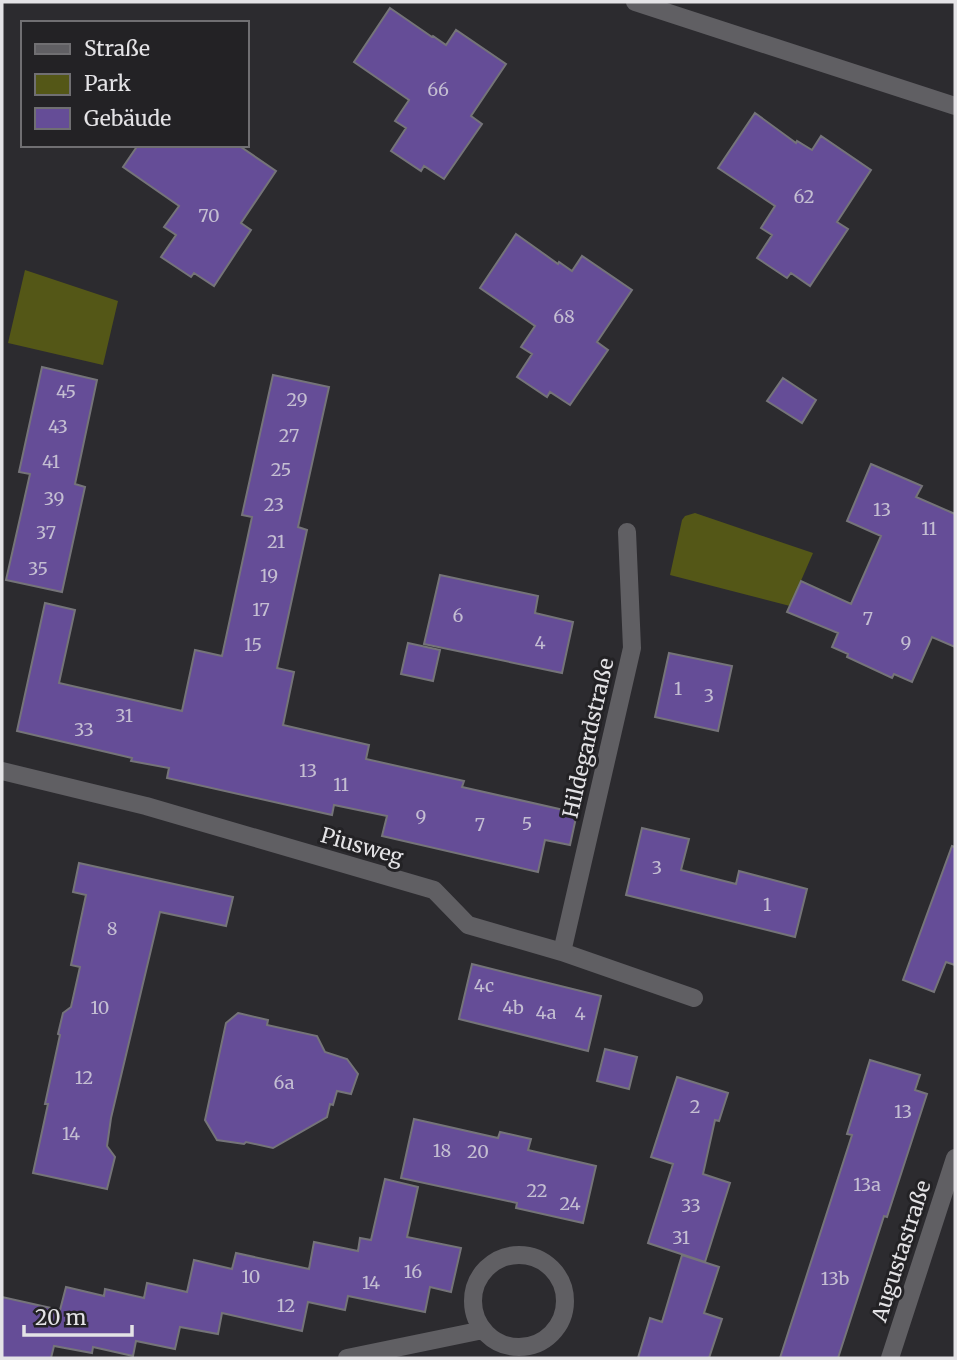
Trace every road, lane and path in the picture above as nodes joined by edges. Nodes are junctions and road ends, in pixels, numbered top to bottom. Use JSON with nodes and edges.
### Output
{"nodes":[{"id":1,"x":635,"y":2,"type":"edge"},
{"id":2,"x":677,"y":8,"type":"edge"},
{"id":3,"x":955,"y":106,"type":"edge"},
{"id":4,"x":627,"y":532,"type":"dead end"},
{"id":5,"x":2,"y":771,"type":"edge"},
{"id":6,"x":562,"y":952,"type":"junction"},
{"id":7,"x":694,"y":998,"type":"dead end"},
{"id":8,"x":955,"y":1158,"type":"edge"},
{"id":9,"x":483,"y":1331,"type":"junction"},
{"id":10,"x":347,"y":1358,"type":"edge"},
{"id":11,"x":890,"y":1358,"type":"edge"}],
"edges":[{"from":1,"to":2,"type":"street"},
{"from":2,"to":3,"type":"street"},
{"from":4,"to":6,"type":"street","name":"Hildegardstraße"},
{"from":5,"to":6,"type":"street","name":"Piusweg"},
{"from":6,"to":7,"type":"street","name":"Piusweg"},
{"from":8,"to":11,"type":"street","name":"Augustastraße"},
{"from":9,"to":9,"type":"street"},
{"from":9,"to":10,"type":"street"}]}
